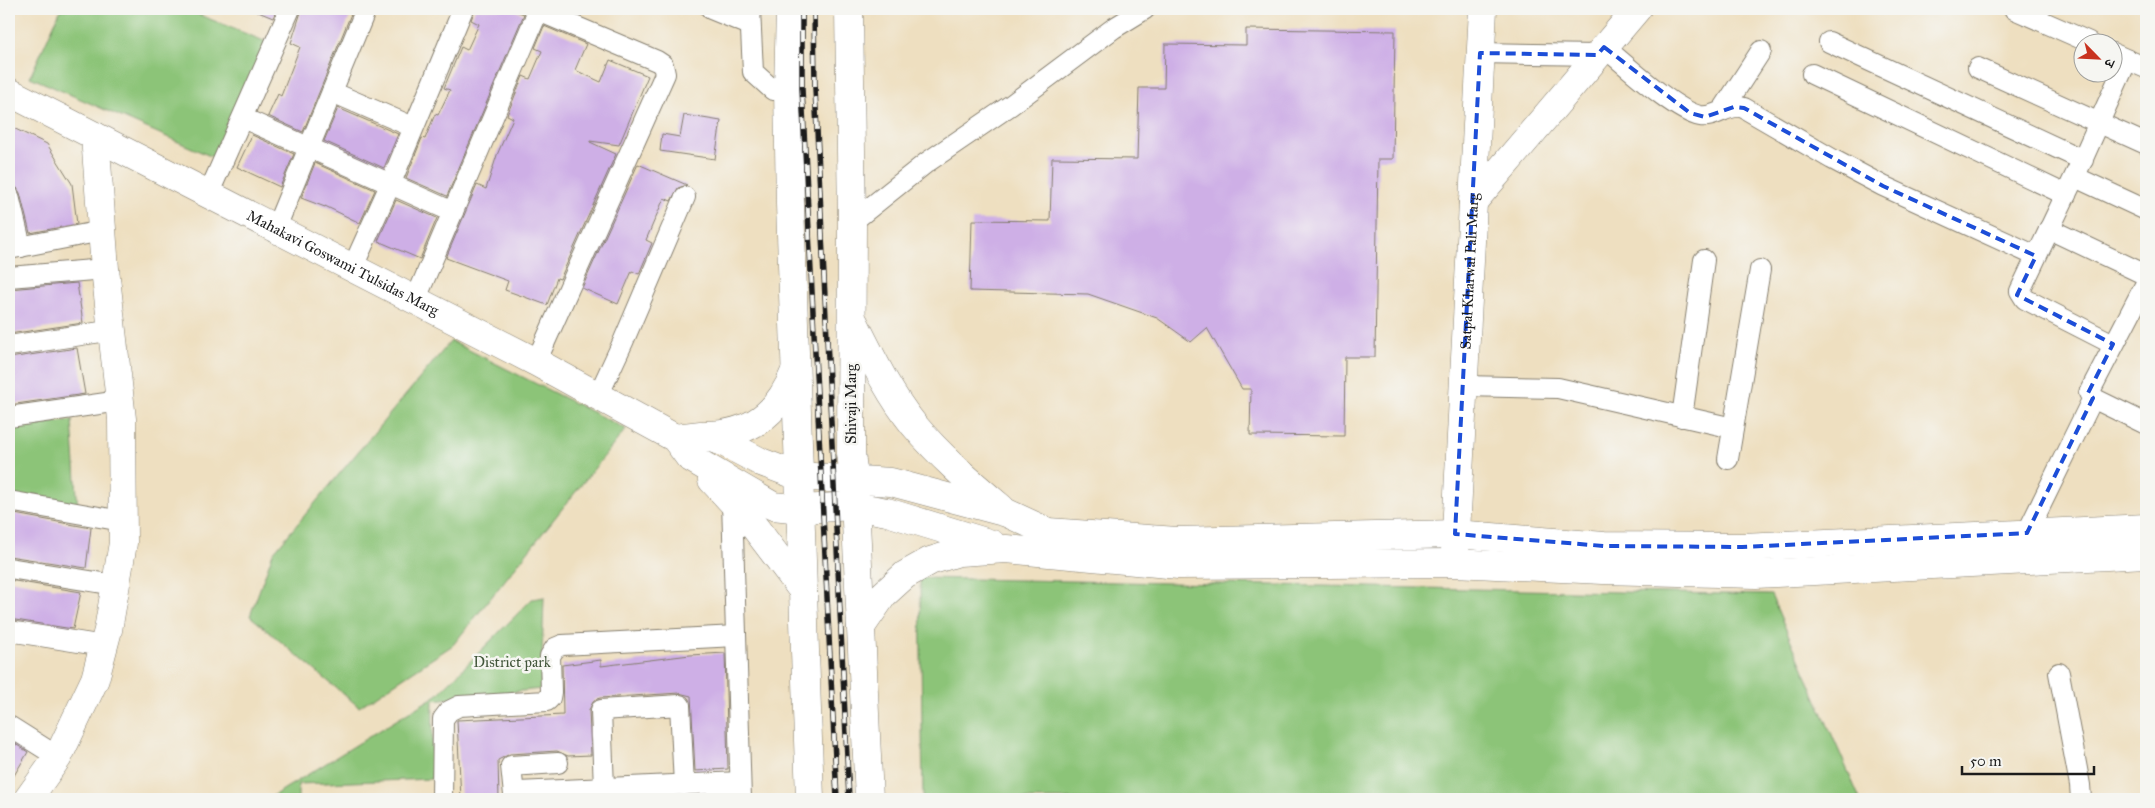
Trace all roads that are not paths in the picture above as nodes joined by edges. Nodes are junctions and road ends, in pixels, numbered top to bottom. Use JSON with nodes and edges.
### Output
{"nodes":[{"id":1,"x":290,"y":9,"type":"edge"},
{"id":2,"x":366,"y":9,"type":"edge"},
{"id":3,"x":463,"y":9,"type":"edge"},
{"id":4,"x":711,"y":9,"type":"edge"},
{"id":5,"x":790,"y":9,"type":"edge"},
{"id":6,"x":849,"y":9,"type":"edge"},
{"id":7,"x":1145,"y":9,"type":"edge"},
{"id":8,"x":1483,"y":9,"type":"edge"},
{"id":9,"x":1637,"y":9,"type":"edge"},
{"id":10,"x":2014,"y":9,"type":"edge"},
{"id":11,"x":536,"y":10,"type":"edge"},
{"id":12,"x":2047,"y":16,"type":"edge"},
{"id":13,"x":750,"y":17,"type":"edge"},
{"id":14,"x":2073,"y":32,"type":"edge"},
{"id":15,"x":1829,"y":42,"type":"dead end"},
{"id":16,"x":1600,"y":51,"type":"junction"},
{"id":17,"x":1761,"y":51,"type":"dead end"},
{"id":18,"x":1480,"y":53,"type":"junction"},
{"id":19,"x":2122,"y":57,"type":"edge"},
{"id":20,"x":1978,"y":68,"type":"dead end"},
{"id":21,"x":2146,"y":68,"type":"edge"},
{"id":22,"x":1812,"y":74,"type":"dead end"},
{"id":23,"x":2112,"y":82,"type":"edge"},
{"id":24,"x":788,"y":89,"type":"junction"},
{"id":25,"x":9,"y":92,"type":"edge"},
{"id":26,"x":332,"y":92,"type":"junction"},
{"id":27,"x":1722,"y":111,"type":"junction"},
{"id":28,"x":243,"y":118,"type":"junction"},
{"id":29,"x":2099,"y":122,"type":"junction"},
{"id":30,"x":413,"y":127,"type":"junction"},
{"id":31,"x":95,"y":136,"type":"junction"},
{"id":32,"x":2146,"y":144,"type":"edge"},
{"id":33,"x":309,"y":147,"type":"junction"},
{"id":34,"x":2079,"y":168,"type":"junction"},
{"id":35,"x":390,"y":185,"type":"junction"},
{"id":36,"x":208,"y":195,"type":"junction"},
{"id":37,"x":2066,"y":195,"type":"junction"},
{"id":38,"x":9,"y":196,"type":"edge"},
{"id":39,"x":685,"y":197,"type":"dead end"},
{"id":40,"x":1472,"y":202,"type":"junction"},
{"id":41,"x":2146,"y":210,"type":"edge"},
{"id":42,"x":453,"y":212,"type":"junction"},
{"id":43,"x":852,"y":222,"type":"junction"},
{"id":44,"x":2049,"y":229,"type":"junction"},
{"id":45,"x":276,"y":230,"type":"junction"},
{"id":46,"x":102,"y":231,"type":"junction"},
{"id":47,"x":15,"y":248,"type":"edge"},
{"id":48,"x":2036,"y":256,"type":"junction"},
{"id":49,"x":1704,"y":260,"type":"dead end"},
{"id":50,"x":106,"y":269,"type":"junction"},
{"id":51,"x":352,"y":269,"type":"junction"},
{"id":52,"x":1760,"y":270,"type":"dead end"},
{"id":53,"x":2146,"y":275,"type":"edge"},
{"id":54,"x":9,"y":277,"type":"edge"},
{"id":55,"x":2146,"y":283,"type":"edge"},
{"id":56,"x":415,"y":301,"type":"junction"},
{"id":57,"x":852,"y":316,"type":"junction"},
{"id":58,"x":114,"y":330,"type":"junction"},
{"id":59,"x":2113,"y":344,"type":"junction"},
{"id":60,"x":9,"y":346,"type":"edge"},
{"id":61,"x":536,"y":362,"type":"junction"},
{"id":62,"x":796,"y":369,"type":"junction"},
{"id":63,"x":1463,"y":386,"type":"junction"},
{"id":64,"x":598,"y":396,"type":"junction"},
{"id":65,"x":2093,"y":398,"type":"junction"},
{"id":66,"x":120,"y":401,"type":"junction"},
{"id":67,"x":9,"y":417,"type":"edge"},
{"id":68,"x":1682,"y":418,"type":"junction"},
{"id":69,"x":2144,"y":418,"type":"edge"},
{"id":70,"x":1733,"y":428,"type":"junction"},
{"id":71,"x":689,"y":443,"type":"junction"},
{"id":72,"x":1728,"y":459,"type":"dead end"},
{"id":73,"x":798,"y":476,"type":"junction"},
{"id":74,"x":854,"y":479,"type":"junction"},
{"id":75,"x":9,"y":502,"type":"edge"},
{"id":76,"x":732,"y":502,"type":"junction"},
{"id":77,"x":854,"y":506,"type":"junction"},
{"id":78,"x":801,"y":509,"type":"junction"},
{"id":79,"x":1007,"y":513,"type":"junction"},
{"id":80,"x":122,"y":521,"type":"junction"},
{"id":81,"x":2146,"y":528,"type":"edge"},
{"id":82,"x":2026,"y":533,"type":"junction"},
{"id":83,"x":1455,"y":534,"type":"junction"},
{"id":84,"x":1006,"y":548,"type":"junction"},
{"id":85,"x":2146,"y":554,"type":"edge"},
{"id":86,"x":1454,"y":563,"type":"junction"},
{"id":87,"x":9,"y":568,"type":"edge"},
{"id":88,"x":116,"y":585,"type":"junction"},
{"id":89,"x":803,"y":591,"type":"junction"},
{"id":90,"x":861,"y":627,"type":"junction"},
{"id":91,"x":9,"y":631,"type":"edge"},
{"id":92,"x":736,"y":636,"type":"junction"},
{"id":93,"x":104,"y":646,"type":"junction"},
{"id":94,"x":2059,"y":673,"type":"dead end"},
{"id":95,"x":9,"y":726,"type":"edge"},
{"id":96,"x":58,"y":757,"type":"junction"},
{"id":97,"x":558,"y":762,"type":"dead end"},
{"id":98,"x":604,"y":788,"type":"junction"},
{"id":99,"x":690,"y":789,"type":"edge"},
{"id":100,"x":740,"y":791,"type":"edge"},
{"id":101,"x":576,"y":794,"type":"edge"},
{"id":102,"x":514,"y":797,"type":"edge"},
{"id":103,"x":28,"y":799,"type":"edge"},
{"id":104,"x":442,"y":799,"type":"edge"},
{"id":105,"x":810,"y":799,"type":"edge"},
{"id":106,"x":869,"y":799,"type":"edge"},
{"id":107,"x":2080,"y":799,"type":"edge"}],
"edges":[{"from":1,"to":28,"type":"street"},
{"from":2,"to":26,"type":"street"},
{"from":3,"to":30,"type":"street"},
{"from":4,"to":13,"type":"street"},
{"from":5,"to":24,"type":"street"},
{"from":6,"to":43,"type":"street","name":"Shivaji Marg"},
{"from":7,"to":43,"type":"street"},
{"from":8,"to":18,"type":"street"},
{"from":9,"to":16,"type":"street","name":"Satpal Kharwal Pali Marg"},
{"from":10,"to":12,"type":"street"},
{"from":11,"to":42,"type":"street"},
{"from":11,"to":61,"type":"street"},
{"from":12,"to":14,"type":"street"},
{"from":13,"to":24,"type":"street"},
{"from":15,"to":34,"type":"street"},
{"from":16,"to":18,"type":"street"},
{"from":16,"to":27,"type":"street"},
{"from":16,"to":40,"type":"street","name":"Satpal Kharwal Pali Marg"},
{"from":17,"to":27,"type":"street"},
{"from":18,"to":40,"type":"street"},
{"from":19,"to":21,"type":"street"},
{"from":20,"to":29,"type":"street"},
{"from":22,"to":37,"type":"street"},
{"from":23,"to":29,"type":"street"},
{"from":24,"to":62,"type":"street"},
{"from":25,"to":31,"type":"street","name":"Mahakavi Goswami Tulsidas Marg"},
{"from":26,"to":30,"type":"street"},
{"from":26,"to":33,"type":"street"},
{"from":27,"to":48,"type":"street"},
{"from":28,"to":33,"type":"street"},
{"from":28,"to":36,"type":"street"},
{"from":29,"to":32,"type":"street"},
{"from":29,"to":34,"type":"street"},
{"from":30,"to":35,"type":"street"},
{"from":31,"to":36,"type":"street","name":"Mahakavi Goswami Tulsidas Marg"},
{"from":31,"to":46,"type":"street"},
{"from":33,"to":35,"type":"street"},
{"from":33,"to":45,"type":"street"},
{"from":34,"to":37,"type":"street"},
{"from":34,"to":41,"type":"street"},
{"from":35,"to":42,"type":"street"},
{"from":35,"to":51,"type":"street"},
{"from":36,"to":45,"type":"street","name":"Mahakavi Goswami Tulsidas Marg"},
{"from":37,"to":44,"type":"street"},
{"from":38,"to":47,"type":"street"},
{"from":39,"to":64,"type":"street"},
{"from":40,"to":63,"type":"street","name":"Satpal Kharwal Pali Marg"},
{"from":42,"to":56,"type":"street"},
{"from":43,"to":57,"type":"street","name":"Shivaji Marg"},
{"from":44,"to":48,"type":"street"},
{"from":44,"to":53,"type":"street"},
{"from":45,"to":51,"type":"street","name":"Mahakavi Goswami Tulsidas Marg"},
{"from":46,"to":47,"type":"street"},
{"from":46,"to":50,"type":"street"},
{"from":48,"to":59,"type":"street"},
{"from":49,"to":68,"type":"street"},
{"from":50,"to":54,"type":"street"},
{"from":50,"to":58,"type":"street"},
{"from":51,"to":56,"type":"street","name":"Mahakavi Goswami Tulsidas Marg"},
{"from":52,"to":70,"type":"street"},
{"from":55,"to":59,"type":"street"},
{"from":56,"to":61,"type":"street","name":"Mahakavi Goswami Tulsidas Marg"},
{"from":57,"to":74,"type":"street","name":"Shivaji Marg"},
{"from":57,"to":79,"type":"street"},
{"from":58,"to":60,"type":"street"},
{"from":58,"to":66,"type":"street"},
{"from":59,"to":65,"type":"street"},
{"from":61,"to":64,"type":"street","name":"Mahakavi Goswami Tulsidas Marg"},
{"from":62,"to":71,"type":"street"},
{"from":62,"to":73,"type":"street"},
{"from":63,"to":68,"type":"street"},
{"from":63,"to":83,"type":"street","name":"Satpal Kharwal Pali Marg"},
{"from":64,"to":71,"type":"street","name":"Mahakavi Goswami Tulsidas Marg"},
{"from":65,"to":69,"type":"street"},
{"from":65,"to":82,"type":"street"},
{"from":66,"to":67,"type":"street"},
{"from":66,"to":80,"type":"street"},
{"from":68,"to":70,"type":"street"},
{"from":70,"to":72,"type":"street"},
{"from":71,"to":73,"type":"street","name":"Mahakavi Goswami Tulsidas Marg"},
{"from":71,"to":76,"type":"street"},
{"from":71,"to":78,"type":"street","name":"Mahakavi Goswami Tulsidas Marg"},
{"from":73,"to":74,"type":"street","name":"Mahakavi Goswami Tulsidas Marg"},
{"from":73,"to":78,"type":"street"},
{"from":74,"to":77,"type":"street","name":"Shivaji Marg"},
{"from":74,"to":79,"type":"street","name":"Mahakavi Goswami Tulsidas Marg"},
{"from":75,"to":80,"type":"street"},
{"from":76,"to":89,"type":"street"},
{"from":76,"to":92,"type":"street"},
{"from":77,"to":78,"type":"street","name":"Mahakavi Goswami Tulsidas Marg"},
{"from":77,"to":84,"type":"street","name":"Mahakavi Goswami Tulsidas Marg"},
{"from":77,"to":90,"type":"street","name":"Shivaji Marg"},
{"from":78,"to":89,"type":"street"},
{"from":79,"to":83,"type":"street"},
{"from":80,"to":88,"type":"street"},
{"from":81,"to":82,"type":"street"},
{"from":82,"to":83,"type":"street"},
{"from":83,"to":86,"type":"street","name":"Satpal Kharwal Pali Marg"},
{"from":84,"to":86,"type":"street"},
{"from":84,"to":90,"type":"street"},
{"from":85,"to":86,"type":"street"},
{"from":87,"to":88,"type":"street"},
{"from":88,"to":93,"type":"street"},
{"from":89,"to":105,"type":"street"},
{"from":90,"to":106,"type":"street","name":"Shivaji Marg"},
{"from":91,"to":93,"type":"street"},
{"from":92,"to":100,"type":"street"},
{"from":92,"to":104,"type":"street"},
{"from":93,"to":96,"type":"street"},
{"from":94,"to":107,"type":"street"},
{"from":95,"to":96,"type":"street"},
{"from":96,"to":103,"type":"street"},
{"from":97,"to":102,"type":"street"},
{"from":98,"to":99,"type":"street"},
{"from":98,"to":99,"type":"street"},
{"from":98,"to":101,"type":"street"},
{"from":99,"to":100,"type":"street"},
{"from":101,"to":102,"type":"street"}]}
